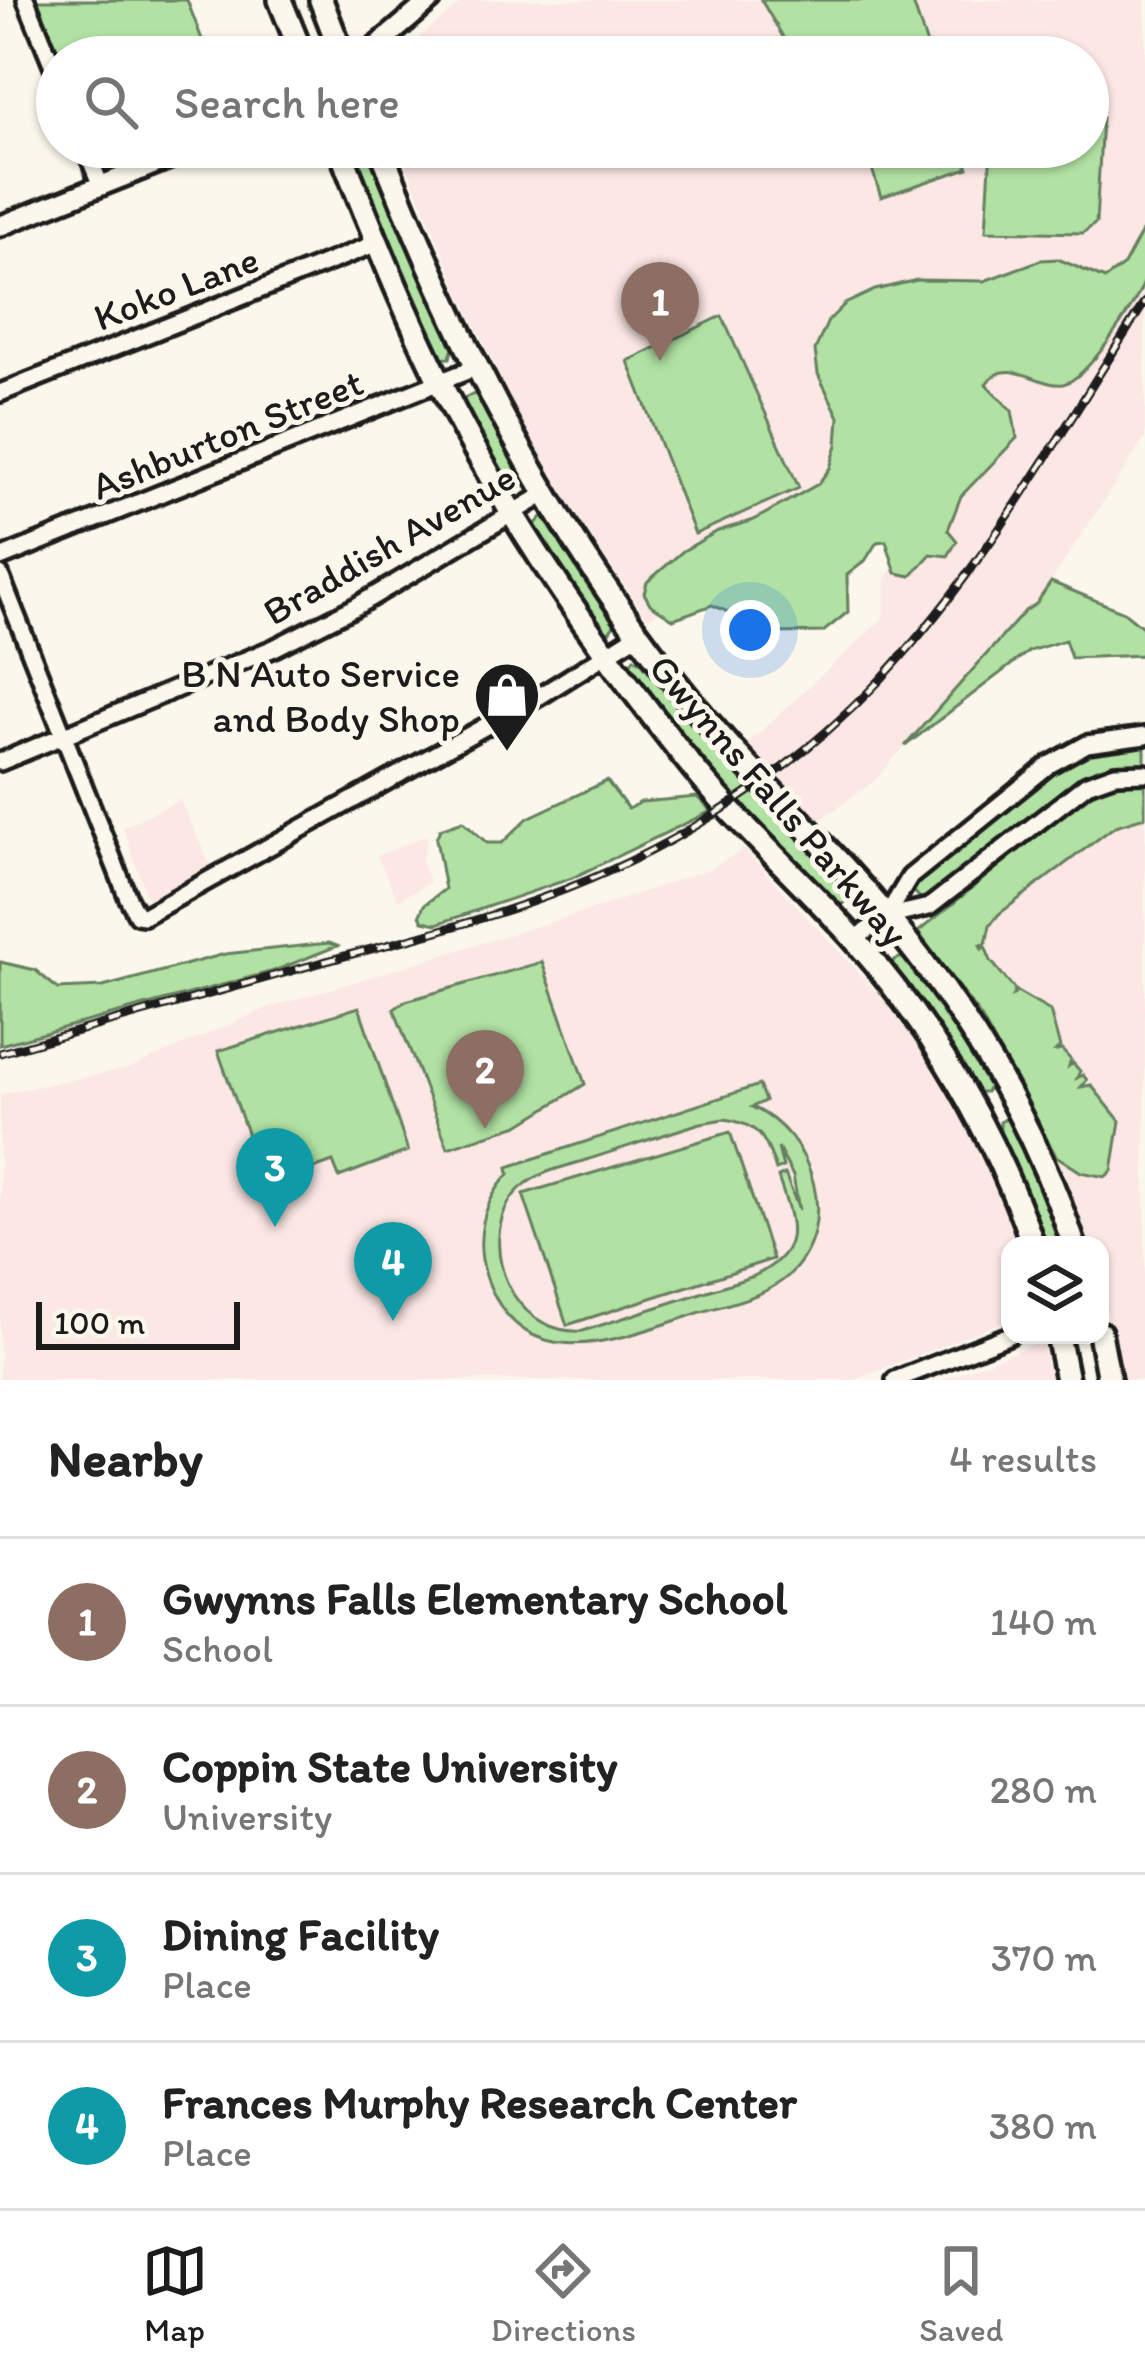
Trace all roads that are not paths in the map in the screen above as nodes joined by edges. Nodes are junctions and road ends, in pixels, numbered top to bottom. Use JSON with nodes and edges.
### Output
{"nodes":[{"id":1,"x":26,"y":0,"type":"edge"},
{"id":2,"x":280,"y":0,"type":"edge"},
{"id":3,"x":321,"y":0,"type":"edge"},
{"id":4,"x":431,"y":0,"type":"edge"},
{"id":5,"x":41,"y":36,"type":"edge"},
{"id":6,"x":295,"y":36,"type":"edge"},
{"id":7,"x":336,"y":36,"type":"edge"},
{"id":8,"x":389,"y":36,"type":"edge"},
{"id":9,"x":94,"y":168,"type":"edge"},
{"id":10,"x":146,"y":168,"type":"edge"},
{"id":11,"x":347,"y":168,"type":"edge"},
{"id":12,"x":389,"y":168,"type":"edge"},
{"id":13,"x":101,"y":186,"type":"junction"},
{"id":14,"x":0,"y":226,"type":"edge"},
{"id":15,"x":376,"y":243,"type":"junction"},
{"id":16,"x":477,"y":368,"type":"junction"},
{"id":17,"x":440,"y":383,"type":"junction"},
{"id":18,"x":0,"y":393,"type":"edge"},
{"id":19,"x":545,"y":494,"type":"junction"},
{"id":20,"x":513,"y":514,"type":"junction"},
{"id":21,"x":0,"y":558,"type":"edge"},
{"id":22,"x":0,"y":575,"type":"edge"},
{"id":23,"x":638,"y":634,"type":"junction"},
{"id":24,"x":607,"y":657,"type":"junction"},
{"id":25,"x":1145,"y":736,"type":"edge"},
{"id":26,"x":63,"y":737,"type":"junction"},
{"id":27,"x":0,"y":762,"type":"edge"},
{"id":28,"x":1145,"y":773,"type":"edge"},
{"id":29,"x":886,"y":917,"type":"junction"},
{"id":30,"x":855,"y":940,"type":"junction"},
{"id":31,"x":1030,"y":1236,"type":"edge"},
{"id":32,"x":1071,"y":1236,"type":"edge"},
{"id":33,"x":1001,"y":1339,"type":"edge"},
{"id":34,"x":1060,"y":1344,"type":"edge"},
{"id":35,"x":1102,"y":1344,"type":"edge"},
{"id":36,"x":895,"y":1380,"type":"edge"},
{"id":37,"x":1067,"y":1380,"type":"edge"},
{"id":38,"x":1109,"y":1380,"type":"edge"}],
"edges":[{"from":1,"to":5,"type":"street"},
{"from":2,"to":6,"type":"main road"},
{"from":3,"to":7,"type":"main road"},
{"from":4,"to":8,"type":"street"},
{"from":9,"to":13,"type":"street"},
{"from":10,"to":13,"type":"street"},
{"from":11,"to":15,"type":"main road","name":"Gwynns Falls Parkway"},
{"from":12,"to":16,"type":"main road","name":"Gwynns Falls Parkway"},
{"from":13,"to":14,"type":"street"},
{"from":15,"to":17,"type":"main road","name":"Gwynns Falls Parkway"},
{"from":15,"to":18,"type":"street","name":"Koko Lane"},
{"from":16,"to":17,"type":"street","name":"Ashburton Street"},
{"from":16,"to":19,"type":"main road","name":"Gwynns Falls Parkway"},
{"from":17,"to":20,"type":"main road","name":"Gwynns Falls Parkway"},
{"from":17,"to":21,"type":"street","name":"Ashburton Street"},
{"from":19,"to":20,"type":"street","name":"Braddish Avenue"},
{"from":19,"to":23,"type":"main road","name":"Gwynns Falls Parkway"},
{"from":20,"to":24,"type":"main road","name":"Gwynns Falls Parkway"},
{"from":20,"to":26,"type":"street","name":"Braddish Avenue"},
{"from":22,"to":26,"type":"street"},
{"from":23,"to":24,"type":"street"},
{"from":23,"to":29,"type":"main road","name":"Gwynns Falls Parkway"},
{"from":24,"to":26,"type":"street"},
{"from":24,"to":30,"type":"main road","name":"Gwynns Falls Parkway"},
{"from":25,"to":29,"type":"street"},
{"from":26,"to":27,"type":"street","name":"Braddish Avenue"},
{"from":28,"to":29,"type":"street"},
{"from":29,"to":30,"type":"street"},
{"from":29,"to":32,"type":"main road","name":"Gwynns Falls Parkway"},
{"from":30,"to":31,"type":"main road","name":"Gwynns Falls Parkway"},
{"from":33,"to":36,"type":"street"},
{"from":34,"to":37,"type":"main road"},
{"from":35,"to":38,"type":"main road"}]}
